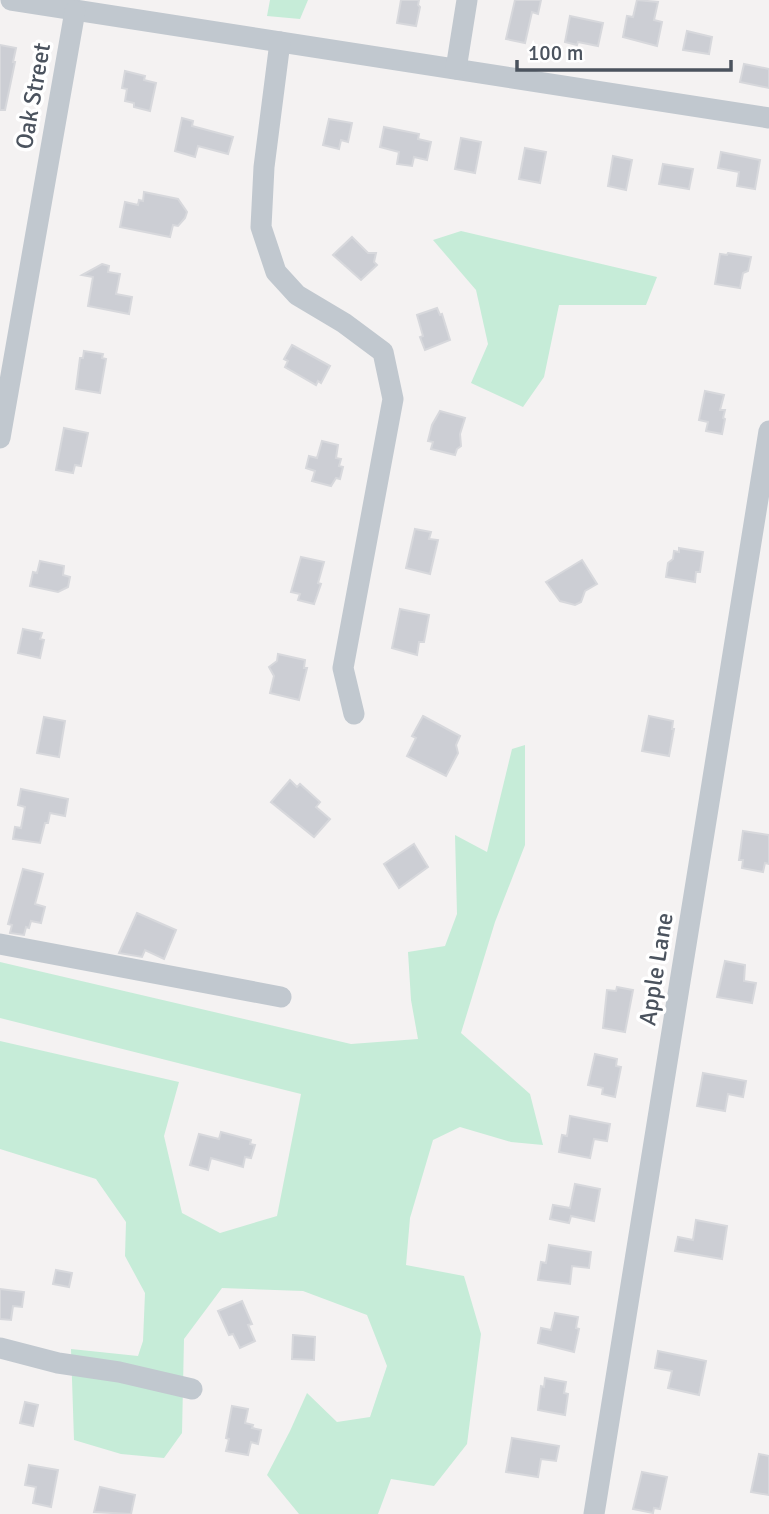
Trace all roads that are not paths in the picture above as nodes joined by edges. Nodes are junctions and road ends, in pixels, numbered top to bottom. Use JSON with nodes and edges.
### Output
{"nodes":[{"id":1,"x":11,"y":0,"type":"edge"},
{"id":2,"x":467,"y":0,"type":"edge"},
{"id":3,"x":109,"y":7,"type":"edge"},
{"id":4,"x":75,"y":11,"type":"junction"},
{"id":5,"x":280,"y":43,"type":"junction"},
{"id":6,"x":456,"y":69,"type":"junction"},
{"id":7,"x":769,"y":118,"type":"edge"},
{"id":8,"x":769,"y":431,"type":"edge"},
{"id":9,"x":0,"y":438,"type":"edge"},
{"id":10,"x":354,"y":714,"type":"dead end"},
{"id":11,"x":0,"y":944,"type":"edge"},
{"id":12,"x":281,"y":997,"type":"dead end"},
{"id":13,"x":0,"y":1348,"type":"edge"},
{"id":14,"x":192,"y":1389,"type":"dead end"},
{"id":15,"x":594,"y":1514,"type":"edge"}],
"edges":[{"from":1,"to":4,"type":"street"},
{"from":2,"to":6,"type":"street"},
{"from":3,"to":4,"type":"street"},
{"from":3,"to":5,"type":"street"},
{"from":4,"to":9,"type":"street","name":"Oak Street"},
{"from":5,"to":6,"type":"street"},
{"from":5,"to":10,"type":"street"},
{"from":6,"to":7,"type":"street"},
{"from":8,"to":15,"type":"street","name":"Apple Lane"},
{"from":11,"to":12,"type":"street"},
{"from":13,"to":14,"type":"street"}]}
